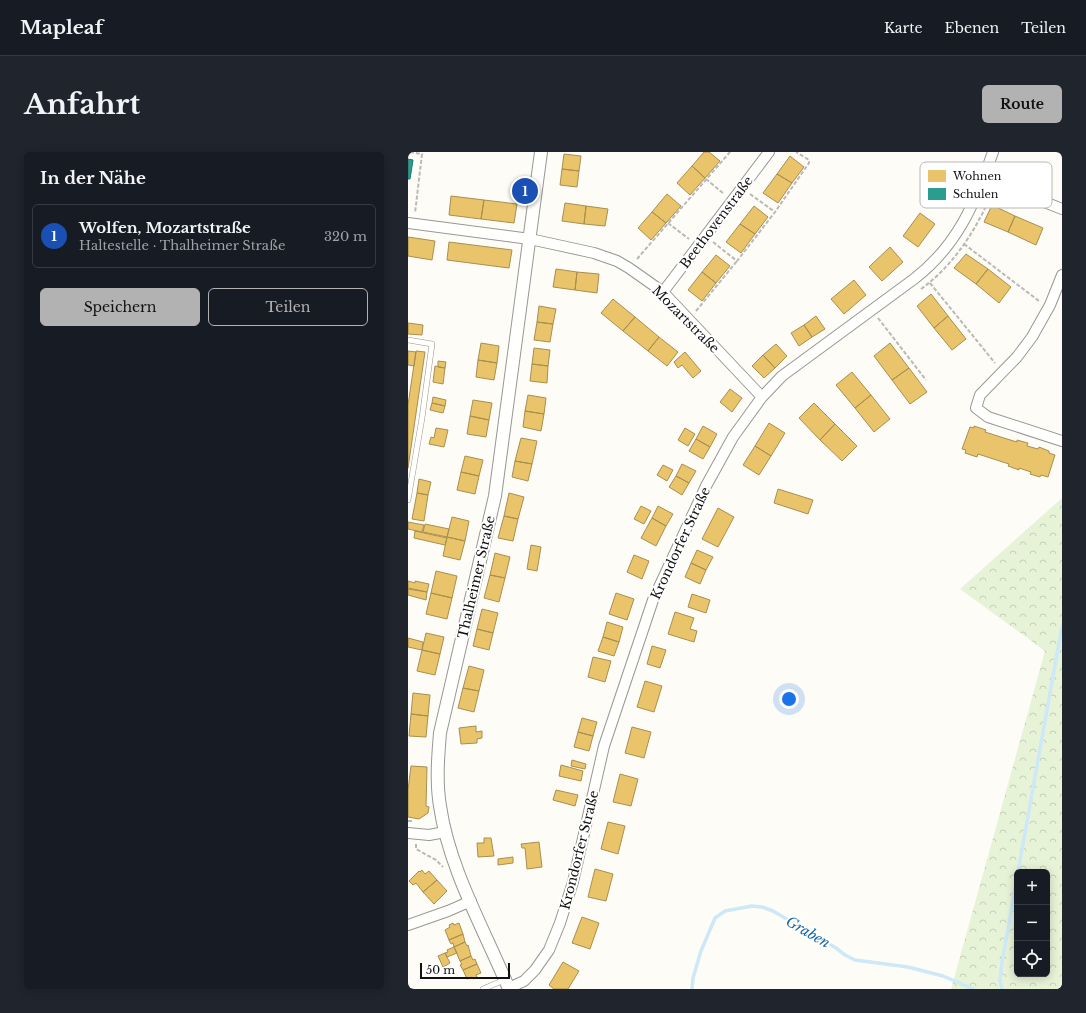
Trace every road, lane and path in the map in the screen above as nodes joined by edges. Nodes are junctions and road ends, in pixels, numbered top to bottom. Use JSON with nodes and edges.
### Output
{"nodes":[{"id":1,"x":410,"y":152,"type":"edge"},
{"id":2,"x":541,"y":152,"type":"edge"},
{"id":3,"x":730,"y":152,"type":"edge"},
{"id":4,"x":769,"y":152,"type":"edge"},
{"id":5,"x":796,"y":152,"type":"edge"},
{"id":6,"x":993,"y":152,"type":"edge"},
{"id":7,"x":990,"y":162,"type":"edge"},
{"id":8,"x":706,"y":179,"type":"junction"},
{"id":9,"x":742,"y":189,"type":"junction"},
{"id":10,"x":733,"y":201,"type":"junction"},
{"id":11,"x":1052,"y":205,"type":"edge"},
{"id":12,"x":972,"y":208,"type":"edge"},
{"id":13,"x":1062,"y":209,"type":"edge"},
{"id":14,"x":775,"y":212,"type":"junction"},
{"id":15,"x":668,"y":223,"type":"junction"},
{"id":16,"x":411,"y":224,"type":"edge"},
{"id":17,"x":706,"y":236,"type":"junction"},
{"id":18,"x":530,"y":239,"type":"junction"},
{"id":19,"x":964,"y":244,"type":"dead end"},
{"id":20,"x":698,"y":246,"type":"junction"},
{"id":21,"x":737,"y":261,"type":"junction"},
{"id":22,"x":629,"y":268,"type":"junction"},
{"id":23,"x":1062,"y":275,"type":"edge"},
{"id":24,"x":930,"y":282,"type":"dead end"},
{"id":25,"x":663,"y":292,"type":"junction"},
{"id":26,"x":1048,"y":308,"type":"junction"},
{"id":27,"x":872,"y":309,"type":"junction"},
{"id":28,"x":689,"y":320,"type":"junction"},
{"id":29,"x":408,"y":340,"type":"edge"},
{"id":30,"x":1002,"y":372,"type":"junction"},
{"id":31,"x":926,"y":380,"type":"dead end"},
{"id":32,"x":762,"y":397,"type":"junction"},
{"id":33,"x":1062,"y":441,"type":"edge"},
{"id":34,"x":408,"y":497,"type":"edge"},
{"id":35,"x":445,"y":832,"type":"junction"},
{"id":36,"x":412,"y":834,"type":"edge"},
{"id":37,"x":456,"y":867,"type":"junction"},
{"id":38,"x":471,"y":901,"type":"junction"},
{"id":39,"x":408,"y":925,"type":"edge"},
{"id":40,"x":508,"y":986,"type":"edge"},
{"id":41,"x":483,"y":989,"type":"edge"}],
"edges":[{"from":1,"to":16,"type":"path"},
{"from":2,"to":18,"type":"street","name":"Thalheimer Straße"},
{"from":3,"to":8,"type":"path"},
{"from":4,"to":9,"type":"street","name":"Beethovenstraße"},
{"from":5,"to":14,"type":"path"},
{"from":6,"to":7,"type":"street","name":"Krondorfer Straße"},
{"from":8,"to":10,"type":"path"},
{"from":8,"to":15,"type":"path"},
{"from":9,"to":10,"type":"street","name":"Beethovenstraße"},
{"from":9,"to":14,"type":"path"},
{"from":10,"to":17,"type":"street","name":"Beethovenstraße"},
{"from":11,"to":13,"type":"street"},
{"from":12,"to":27,"type":"street","name":"Krondorfer Straße"},
{"from":14,"to":21,"type":"path"},
{"from":15,"to":20,"type":"path"},
{"from":15,"to":22,"type":"path"},
{"from":16,"to":18,"type":"street","name":"Mozartstraße"},
{"from":17,"to":20,"type":"street","name":"Beethovenstraße"},
{"from":17,"to":21,"type":"path"},
{"from":18,"to":22,"type":"street","name":"Mozartstraße"},
{"from":18,"to":35,"type":"street","name":"Thalheimer Straße"},
{"from":19,"to":26,"type":"path"},
{"from":20,"to":25,"type":"street","name":"Beethovenstraße"},
{"from":21,"to":28,"type":"path"},
{"from":22,"to":25,"type":"street","name":"Mozartstraße"},
{"from":23,"to":26,"type":"street"},
{"from":24,"to":30,"type":"path"},
{"from":25,"to":28,"type":"street","name":"Mozartstraße"},
{"from":26,"to":30,"type":"street"},
{"from":27,"to":31,"type":"path"},
{"from":27,"to":32,"type":"street","name":"Krondorfer Straße"},
{"from":28,"to":32,"type":"street","name":"Mozartstraße"},
{"from":29,"to":34,"type":"lane"},
{"from":30,"to":33,"type":"street"},
{"from":32,"to":40,"type":"street","name":"Krondorfer Straße"},
{"from":35,"to":36,"type":"street"},
{"from":35,"to":37,"type":"street","name":"Thalheimer Straße"},
{"from":36,"to":37,"type":"path"},
{"from":37,"to":38,"type":"street","name":"Thalheimer Straße"},
{"from":38,"to":39,"type":"street"},
{"from":38,"to":40,"type":"street","name":"Thalheimer Straße"},
{"from":40,"to":41,"type":"lane"}]}
